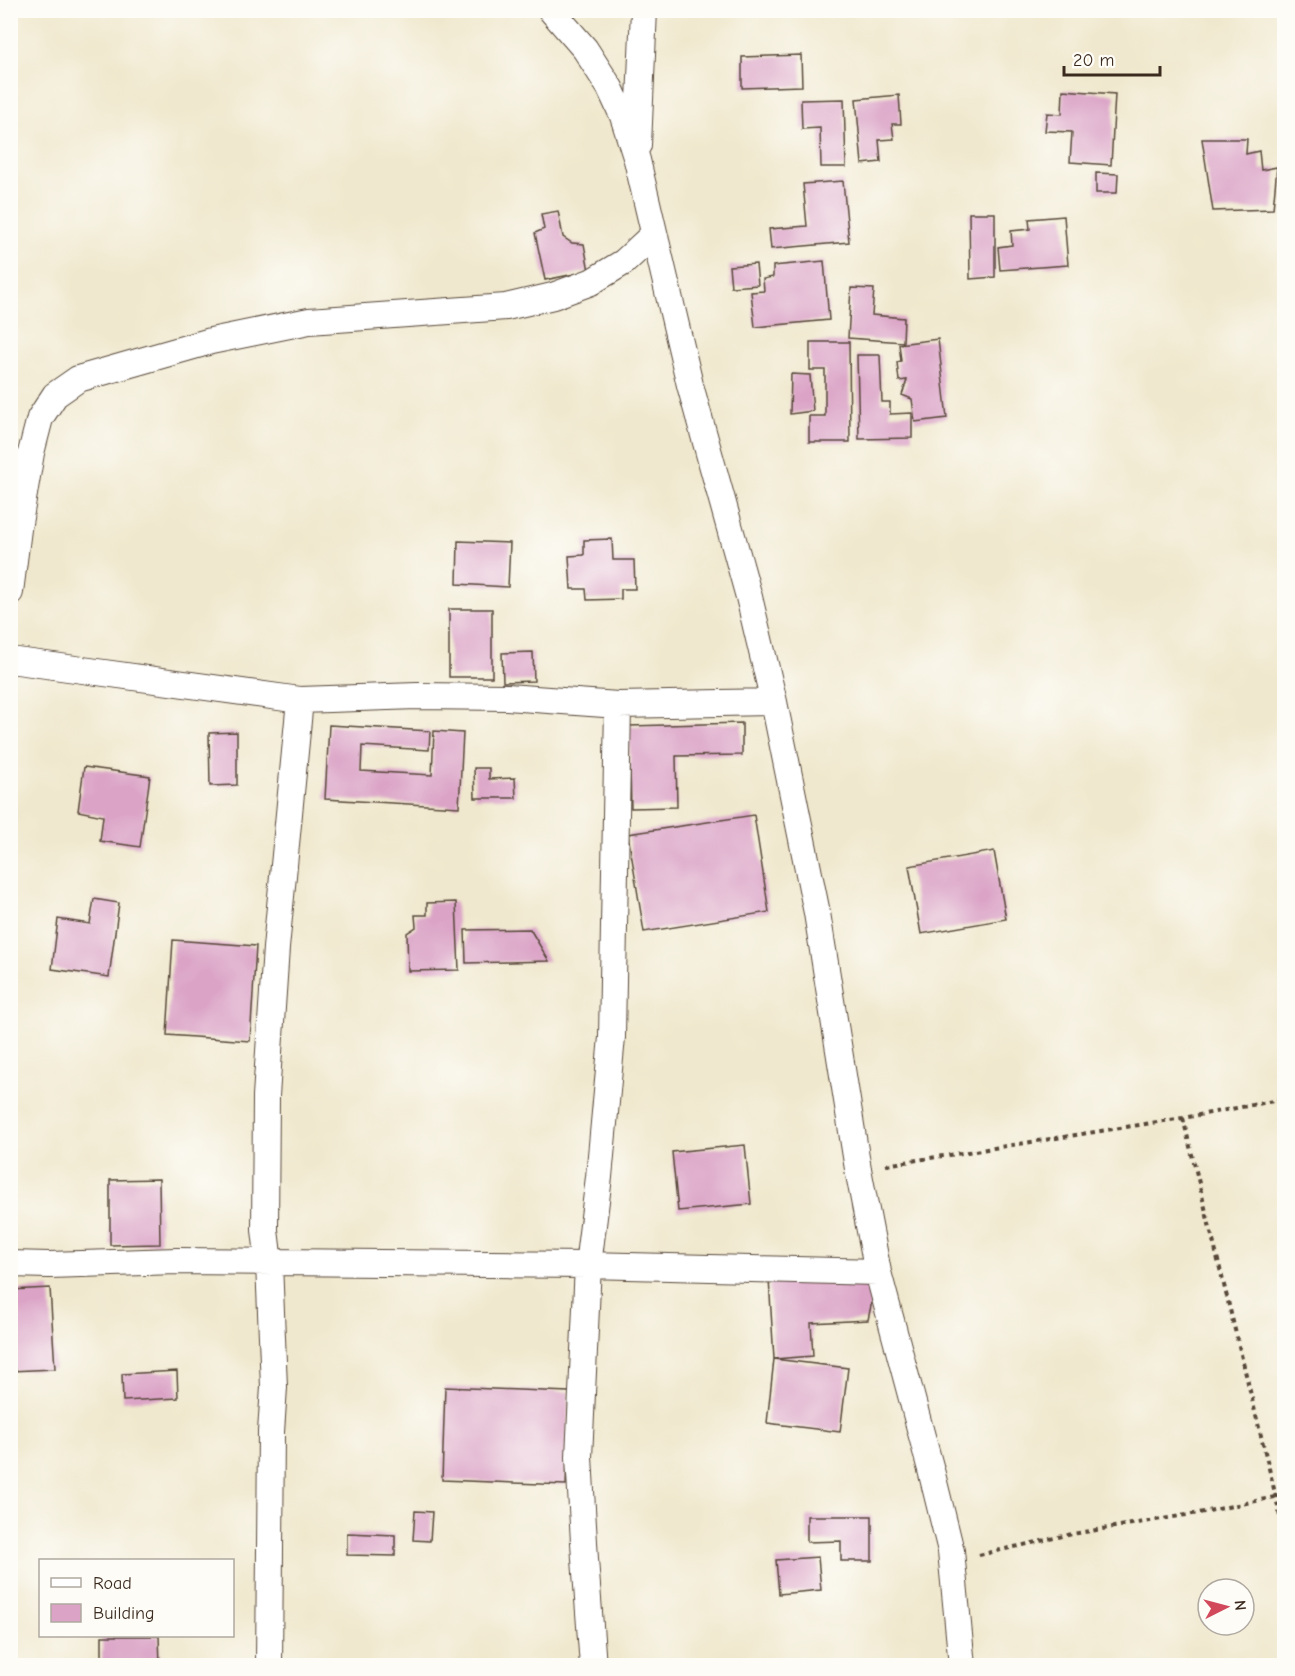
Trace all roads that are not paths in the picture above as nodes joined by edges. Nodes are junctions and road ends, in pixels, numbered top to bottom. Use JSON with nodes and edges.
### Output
{"nodes":[{"id":1,"x":551,"y":10,"type":"edge"},
{"id":2,"x":644,"y":10,"type":"edge"},
{"id":3,"x":637,"y":160,"type":"junction"},
{"id":4,"x":653,"y":235,"type":"junction"},
{"id":5,"x":10,"y":592,"type":"edge"},
{"id":6,"x":10,"y":660,"type":"edge"},
{"id":7,"x":300,"y":700,"type":"junction"},
{"id":8,"x":774,"y":702,"type":"junction"},
{"id":9,"x":618,"y":705,"type":"junction"},
{"id":10,"x":269,"y":1263,"type":"junction"},
{"id":11,"x":10,"y":1264,"type":"edge"},
{"id":12,"x":588,"y":1265,"type":"junction"},
{"id":13,"x":878,"y":1272,"type":"junction"},
{"id":14,"x":269,"y":1665,"type":"edge"},
{"id":15,"x":593,"y":1665,"type":"edge"},
{"id":16,"x":962,"y":1665,"type":"edge"}],
"edges":[{"from":1,"to":3,"type":"street"},
{"from":2,"to":3,"type":"street"},
{"from":3,"to":4,"type":"street"},
{"from":4,"to":5,"type":"street"},
{"from":4,"to":8,"type":"street"},
{"from":6,"to":7,"type":"street"},
{"from":7,"to":9,"type":"street"},
{"from":7,"to":10,"type":"street"},
{"from":8,"to":9,"type":"street"},
{"from":8,"to":13,"type":"street"},
{"from":9,"to":12,"type":"street"},
{"from":10,"to":11,"type":"street"},
{"from":10,"to":12,"type":"street"},
{"from":10,"to":14,"type":"street"},
{"from":12,"to":13,"type":"street"},
{"from":12,"to":15,"type":"street"},
{"from":13,"to":16,"type":"street"}]}
